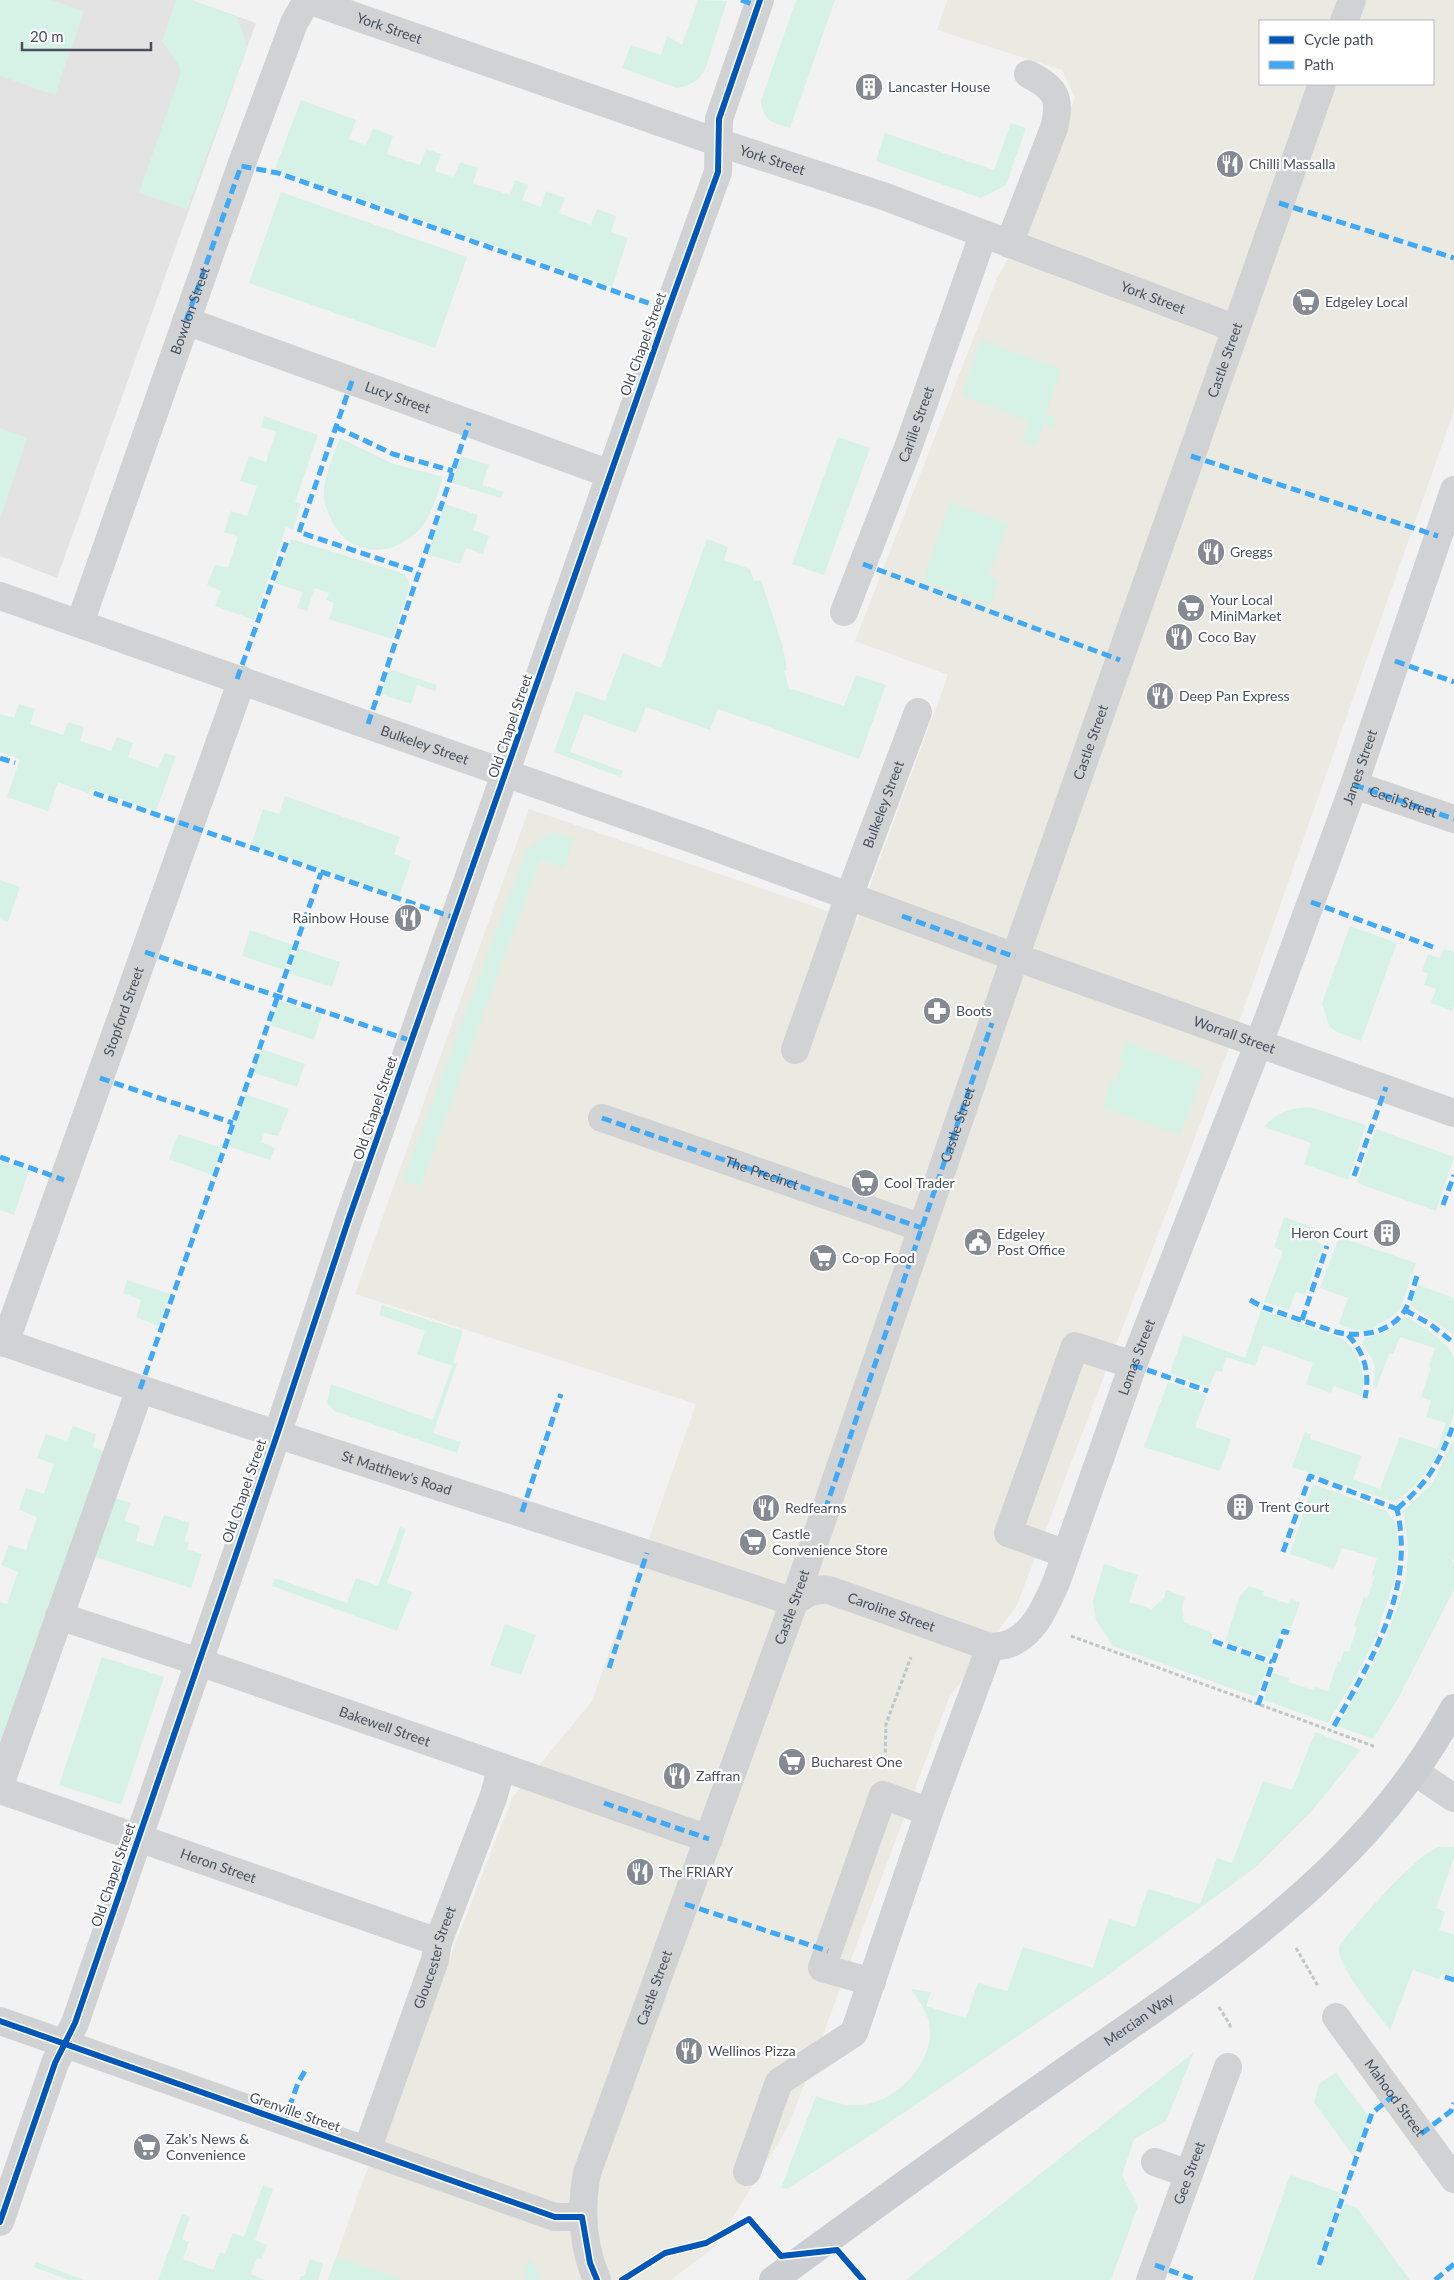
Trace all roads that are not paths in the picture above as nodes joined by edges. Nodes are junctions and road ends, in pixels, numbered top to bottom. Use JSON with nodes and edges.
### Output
{"nodes":[{"id":1,"x":308,"y":0,"type":"edge"},
{"id":2,"x":760,"y":0,"type":"edge"},
{"id":3,"x":1352,"y":0,"type":"edge"},
{"id":4,"x":1344,"y":20,"type":"edge"},
{"id":5,"x":1028,"y":74,"type":"dead end"},
{"id":6,"x":1322,"y":85,"type":"edge"},
{"id":7,"x":717,"y":142,"type":"junction"},
{"id":8,"x":983,"y":235,"type":"junction"},
{"id":9,"x":1009,"y":244,"type":"junction"},
{"id":10,"x":186,"y":321,"type":"junction"},
{"id":11,"x":1234,"y":328,"type":"junction"},
{"id":12,"x":610,"y":474,"type":"junction"},
{"id":13,"x":1454,"y":490,"type":"edge"},
{"id":14,"x":1446,"y":539,"type":"edge"},
{"id":15,"x":0,"y":596,"type":"edge"},
{"id":16,"x":844,"y":612,"type":"dead end"},
{"id":17,"x":80,"y":623,"type":"junction"},
{"id":18,"x":242,"y":680,"type":"junction"},
{"id":19,"x":918,"y":712,"type":"dead end"},
{"id":20,"x":507,"y":774,"type":"junction"},
{"id":21,"x":1354,"y":785,"type":"junction"},
{"id":22,"x":1454,"y":819,"type":"edge"},
{"id":23,"x":848,"y":896,"type":"junction"},
{"id":24,"x":1015,"y":957,"type":"junction"},
{"id":25,"x":1258,"y":1043,"type":"junction"},
{"id":26,"x":795,"y":1050,"type":"dead end"},
{"id":27,"x":1454,"y":1113,"type":"edge"},
{"id":28,"x":602,"y":1118,"type":"dead end"},
{"id":29,"x":922,"y":1228,"type":"junction"},
{"id":30,"x":3,"y":1342,"type":"edge"},
{"id":31,"x":1133,"y":1365,"type":"junction"},
{"id":32,"x":140,"y":1389,"type":"junction"},
{"id":33,"x":277,"y":1435,"type":"junction"},
{"id":34,"x":1066,"y":1554,"type":"junction"},
{"id":35,"x":794,"y":1602,"type":"junction"},
{"id":36,"x":59,"y":1616,"type":"junction"},
{"id":37,"x":990,"y":1647,"type":"junction"},
{"id":38,"x":199,"y":1662,"type":"junction"},
{"id":39,"x":1454,"y":1708,"type":"edge"},
{"id":40,"x":502,"y":1767,"type":"junction"},
{"id":41,"x":1415,"y":1772,"type":"junction"},
{"id":42,"x":0,"y":1785,"type":"edge"},
{"id":43,"x":0,"y":1790,"type":"edge"},
{"id":44,"x":1454,"y":1798,"type":"edge"},
{"id":45,"x":929,"y":1812,"type":"junction"},
{"id":46,"x":139,"y":1838,"type":"junction"},
{"id":47,"x":708,"y":1839,"type":"junction"},
{"id":48,"x":438,"y":1942,"type":"junction"},
{"id":49,"x":872,"y":1982,"type":"junction"},
{"id":50,"x":1336,"y":2017,"type":"road end"},
{"id":51,"x":0,"y":2021,"type":"edge"},
{"id":52,"x":65,"y":2043,"type":"junction"},
{"id":53,"x":1228,"y":2067,"type":"road end"},
{"id":54,"x":367,"y":2150,"type":"junction"},
{"id":55,"x":1155,"y":2162,"type":"dead end"},
{"id":56,"x":746,"y":2172,"type":"dead end"},
{"id":57,"x":1189,"y":2174,"type":"junction"},
{"id":58,"x":1454,"y":2179,"type":"edge"},
{"id":59,"x":582,"y":2217,"type":"junction"},
{"id":60,"x":0,"y":2222,"type":"edge"},
{"id":61,"x":597,"y":2280,"type":"edge"},
{"id":62,"x":773,"y":2280,"type":"edge"},
{"id":63,"x":1150,"y":2280,"type":"edge"}],
"edges":[{"from":1,"to":7,"type":"street","name":"York Street"},
{"from":1,"to":10,"type":"street","name":"Bowdon Street"},
{"from":2,"to":7,"type":"street","name":"Old Chapel Street"},
{"from":3,"to":4,"type":"street"},
{"from":5,"to":9,"type":"street"},
{"from":6,"to":11,"type":"street","name":"Castle Street"},
{"from":7,"to":8,"type":"street","name":"York Street"},
{"from":7,"to":12,"type":"street","name":"Old Chapel Street"},
{"from":8,"to":9,"type":"street","name":"York Street"},
{"from":8,"to":16,"type":"street","name":"Carlile Street"},
{"from":9,"to":11,"type":"street","name":"York Street"},
{"from":10,"to":12,"type":"street","name":"Lucy Street"},
{"from":10,"to":17,"type":"street","name":"Bowdon Street"},
{"from":11,"to":24,"type":"street","name":"Castle Street"},
{"from":12,"to":20,"type":"street","name":"Old Chapel Street"},
{"from":13,"to":14,"type":"street","name":"James Street"},
{"from":14,"to":21,"type":"street","name":"James Street"},
{"from":15,"to":17,"type":"street","name":"Bulkeley Street"},
{"from":17,"to":18,"type":"street","name":"Bulkeley Street"},
{"from":18,"to":20,"type":"street","name":"Bulkeley Street"},
{"from":18,"to":30,"type":"street","name":"Stopford Street"},
{"from":19,"to":23,"type":"street","name":"Bulkeley Street"},
{"from":20,"to":23,"type":"street","name":"Bulkeley Street"},
{"from":20,"to":33,"type":"street","name":"Old Chapel Street"},
{"from":21,"to":22,"type":"street","name":"Cecil Street"},
{"from":21,"to":25,"type":"street","name":"James Street"},
{"from":23,"to":24,"type":"street","name":"Bulkeley Street"},
{"from":23,"to":26,"type":"street"},
{"from":24,"to":25,"type":"street","name":"Worrall Street"},
{"from":24,"to":29,"type":"street","name":"Castle Street"},
{"from":25,"to":27,"type":"street","name":"Worrall Street"},
{"from":25,"to":31,"type":"street","name":"Lomas Street"},
{"from":28,"to":29,"type":"street","name":"The Precinct"},
{"from":29,"to":35,"type":"street","name":"Castle Street"},
{"from":30,"to":32,"type":"street","name":"St Matthew's Road"},
{"from":31,"to":34,"type":"street","name":"Lomas Street"},
{"from":31,"to":34,"type":"street"},
{"from":32,"to":33,"type":"street","name":"St Matthew's Road"},
{"from":32,"to":36,"type":"street"},
{"from":33,"to":35,"type":"street","name":"St Matthew's Road"},
{"from":33,"to":38,"type":"street","name":"Old Chapel Street"},
{"from":34,"to":37,"type":"street","name":"Lomas Street"},
{"from":35,"to":37,"type":"street","name":"Caroline Street"},
{"from":35,"to":47,"type":"street","name":"Castle Street"},
{"from":36,"to":38,"type":"street","name":"Bakewell Street"},
{"from":36,"to":42,"type":"street"},
{"from":37,"to":45,"type":"street"},
{"from":38,"to":40,"type":"street","name":"Bakewell Street"},
{"from":38,"to":46,"type":"street","name":"Old Chapel Street"},
{"from":39,"to":41,"type":"main road","name":"Mercian Way"},
{"from":40,"to":47,"type":"street","name":"Bakewell Street"},
{"from":40,"to":48,"type":"street","name":"Gloucester Street"},
{"from":41,"to":44,"type":"street"},
{"from":41,"to":62,"type":"main road","name":"Mercian Way"},
{"from":43,"to":46,"type":"street","name":"Heron Street"},
{"from":45,"to":49,"type":"street"},
{"from":45,"to":49,"type":"street"},
{"from":46,"to":48,"type":"street","name":"Heron Street"},
{"from":46,"to":52,"type":"street","name":"Old Chapel Street"},
{"from":47,"to":59,"type":"street","name":"Castle Street"},
{"from":48,"to":54,"type":"street","name":"Gloucester Street"},
{"from":49,"to":56,"type":"street"},
{"from":50,"to":58,"type":"street","name":"Mahood Street"},
{"from":51,"to":52,"type":"street","name":"Grenville Street"},
{"from":52,"to":54,"type":"street","name":"Grenville Street"},
{"from":52,"to":60,"type":"street","name":"Old Chapel Street"},
{"from":53,"to":57,"type":"street","name":"Gee Street"},
{"from":54,"to":59,"type":"street","name":"Grenville Street"},
{"from":55,"to":57,"type":"street"},
{"from":57,"to":63,"type":"street","name":"Gee Street"},
{"from":59,"to":61,"type":"street","name":"Castle Street"}]}
